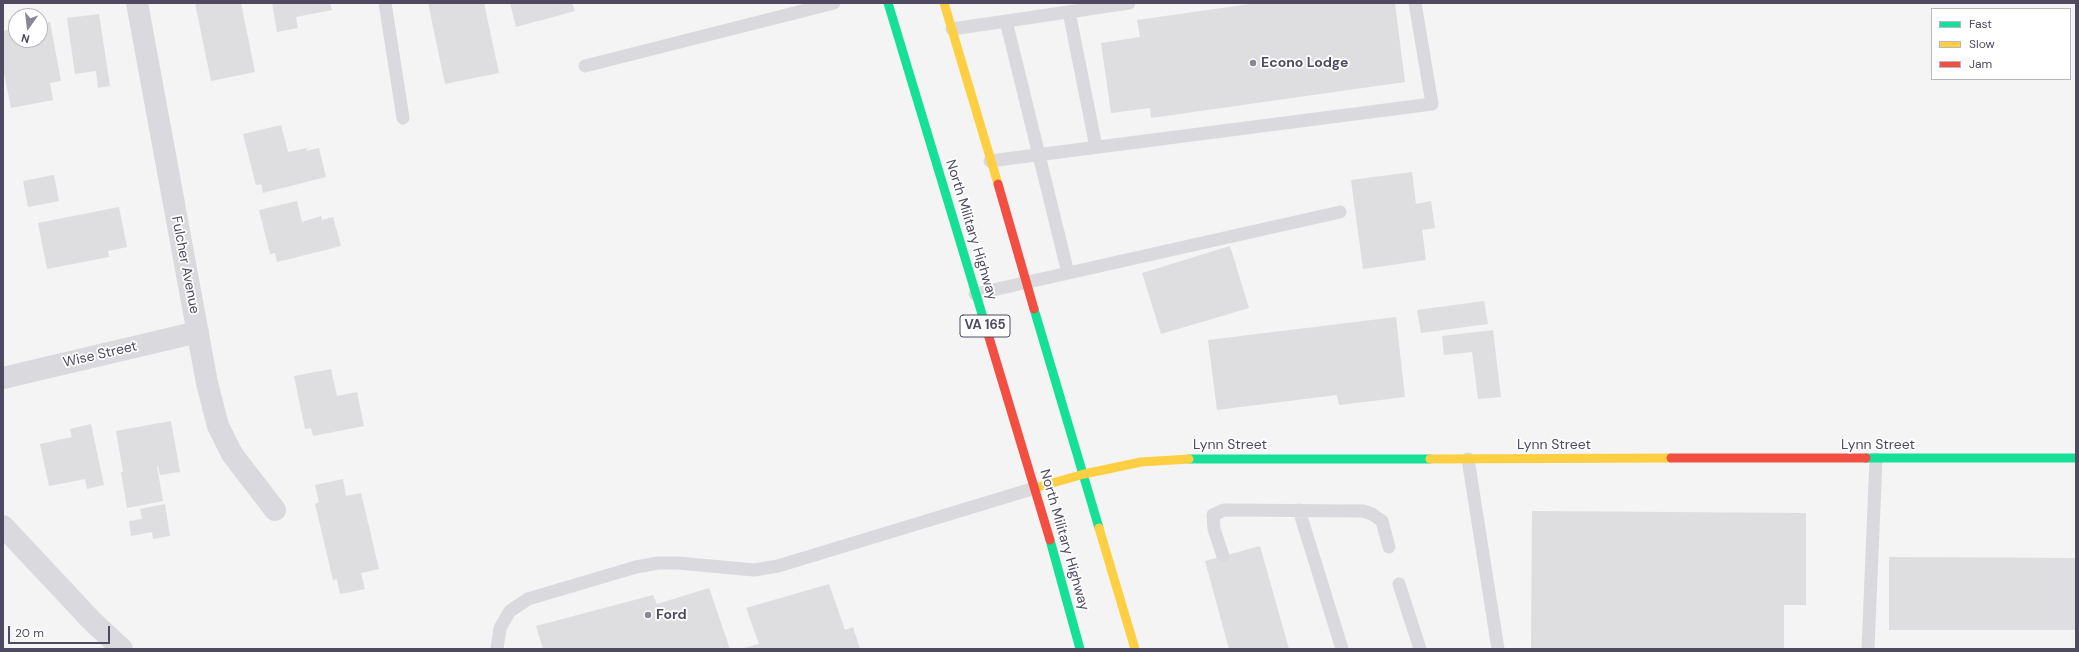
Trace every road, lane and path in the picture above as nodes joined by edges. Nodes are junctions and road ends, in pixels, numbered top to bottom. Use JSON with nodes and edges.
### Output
{"nodes":[{"id":1,"x":137,"y":3,"type":"edge"},
{"id":2,"x":385,"y":3,"type":"edge"},
{"id":3,"x":834,"y":3,"type":"edge"},
{"id":4,"x":888,"y":3,"type":"edge"},
{"id":5,"x":944,"y":3,"type":"edge"},
{"id":6,"x":1129,"y":3,"type":"edge"},
{"id":7,"x":1415,"y":3,"type":"edge"},
{"id":8,"x":1069,"y":12,"type":"junction"},
{"id":9,"x":1006,"y":21,"type":"junction"},
{"id":10,"x":952,"y":29,"type":"junction"},
{"id":11,"x":585,"y":66,"type":"dead end"},
{"id":12,"x":403,"y":118,"type":"dead end"},
{"id":13,"x":1096,"y":147,"type":"junction"},
{"id":14,"x":1038,"y":154,"type":"junction"},
{"id":15,"x":990,"y":161,"type":"junction"},
{"id":16,"x":1340,"y":212,"type":"dead end"},
{"id":17,"x":1068,"y":273,"type":"junction"},
{"id":18,"x":1026,"y":283,"type":"junction"},
{"id":19,"x":975,"y":294,"type":"junction"},
{"id":20,"x":198,"y":332,"type":"junction"},
{"id":21,"x":3,"y":378,"type":"edge"},
{"id":22,"x":2076,"y":458,"type":"edge"},
{"id":23,"x":1468,"y":459,"type":"junction"},
{"id":24,"x":1876,"y":459,"type":"junction"},
{"id":25,"x":1084,"y":474,"type":"junction"},
{"id":26,"x":1035,"y":488,"type":"junction"},
{"id":27,"x":275,"y":510,"type":"dead end"},
{"id":28,"x":1299,"y":510,"type":"junction"},
{"id":29,"x":3,"y":526,"type":"edge"},
{"id":30,"x":1389,"y":547,"type":"dead end"},
{"id":31,"x":1223,"y":556,"type":"dead end"},
{"id":32,"x":1399,"y":584,"type":"dead end"},
{"id":33,"x":122,"y":649,"type":"edge"},
{"id":34,"x":497,"y":649,"type":"edge"},
{"id":35,"x":1080,"y":649,"type":"edge"},
{"id":36,"x":1135,"y":649,"type":"edge"},
{"id":37,"x":1342,"y":649,"type":"edge"},
{"id":38,"x":1420,"y":649,"type":"edge"},
{"id":39,"x":1498,"y":649,"type":"edge"},
{"id":40,"x":1868,"y":649,"type":"edge"}],
"edges":[{"from":1,"to":20,"type":"street","name":"Fulcher Avenue"},
{"from":2,"to":12,"type":"lane"},
{"from":3,"to":11,"type":"lane"},
{"from":4,"to":19,"type":"main road","name":"North Military Highway","number":"VA 165"},
{"from":5,"to":10,"type":"main road"},
{"from":6,"to":8,"type":"lane"},
{"from":7,"to":13,"type":"lane"},
{"from":8,"to":9,"type":"lane"},
{"from":8,"to":13,"type":"lane"},
{"from":9,"to":10,"type":"lane"},
{"from":9,"to":14,"type":"lane"},
{"from":10,"to":15,"type":"main road"},
{"from":13,"to":14,"type":"lane"},
{"from":14,"to":15,"type":"lane"},
{"from":14,"to":17,"type":"lane"},
{"from":15,"to":18,"type":"main road"},
{"from":16,"to":17,"type":"lane"},
{"from":17,"to":18,"type":"lane"},
{"from":18,"to":19,"type":"lane"},
{"from":18,"to":25,"type":"main road"},
{"from":19,"to":26,"type":"main road","name":"North Military Highway","number":"VA 165"},
{"from":20,"to":21,"type":"street","name":"Wise Street"},
{"from":20,"to":27,"type":"street","name":"Fulcher Avenue"},
{"from":22,"to":24,"type":"main road","name":"Lynn Street"},
{"from":23,"to":24,"type":"main road","name":"Lynn Street"},
{"from":23,"to":25,"type":"main road","name":"Lynn Street"},
{"from":23,"to":39,"type":"lane"},
{"from":24,"to":40,"type":"lane"},
{"from":25,"to":26,"type":"main road","name":"Lynn Street"},
{"from":25,"to":36,"type":"main road"},
{"from":26,"to":34,"type":"lane"},
{"from":26,"to":35,"type":"main road","name":"North Military Highway","number":"VA 165"},
{"from":28,"to":30,"type":"lane"},
{"from":28,"to":31,"type":"lane"},
{"from":28,"to":37,"type":"lane"},
{"from":29,"to":33,"type":"street"},
{"from":32,"to":38,"type":"lane"}]}
